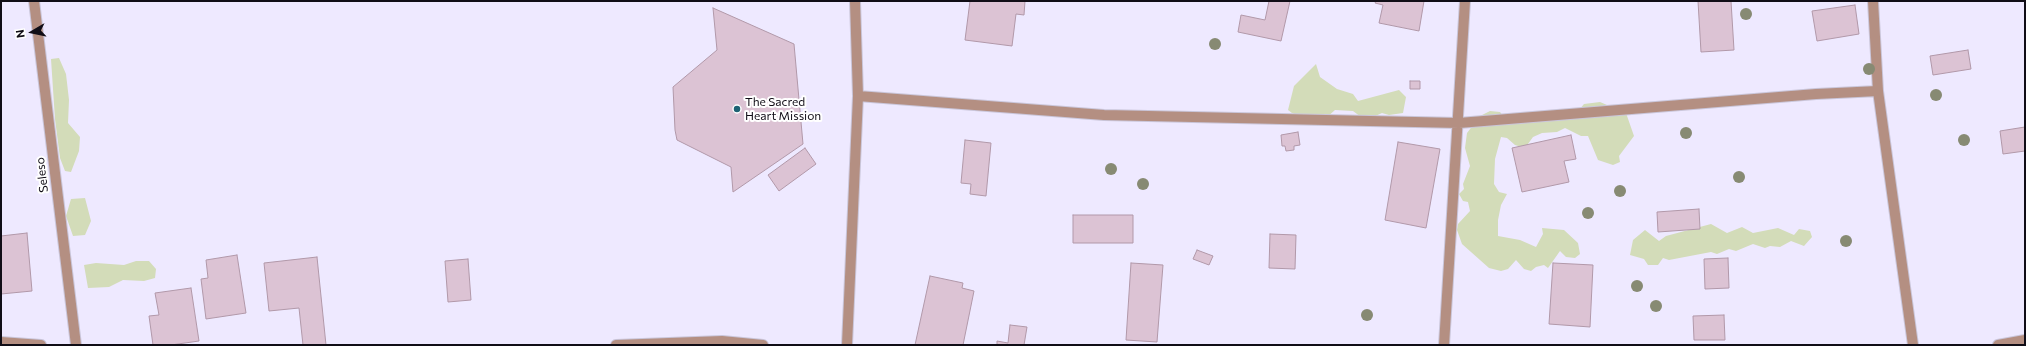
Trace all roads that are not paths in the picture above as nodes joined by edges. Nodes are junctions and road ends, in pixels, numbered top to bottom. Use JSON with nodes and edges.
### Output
{"nodes":[{"id":1,"x":34,"y":1,"type":"edge"},
{"id":2,"x":855,"y":1,"type":"edge"},
{"id":3,"x":1465,"y":1,"type":"edge"},
{"id":4,"x":1873,"y":1,"type":"edge"},
{"id":5,"x":1878,"y":91,"type":"junction"},
{"id":6,"x":858,"y":96,"type":"junction"},
{"id":7,"x":1459,"y":123,"type":"junction"},
{"id":8,"x":2025,"y":340,"type":"edge"},
{"id":9,"x":1,"y":342,"type":"edge"},
{"id":10,"x":41,"y":345,"type":"edge"},
{"id":11,"x":76,"y":345,"type":"edge"},
{"id":12,"x":616,"y":345,"type":"edge"},
{"id":13,"x":763,"y":345,"type":"edge"},
{"id":14,"x":847,"y":345,"type":"edge"},
{"id":15,"x":1444,"y":345,"type":"edge"},
{"id":16,"x":1913,"y":345,"type":"edge"},
{"id":17,"x":1998,"y":345,"type":"edge"}],
"edges":[{"from":1,"to":11,"type":"street","name":"Seleso"},
{"from":2,"to":6,"type":"street"},
{"from":3,"to":7,"type":"street"},
{"from":4,"to":5,"type":"street"},
{"from":5,"to":7,"type":"street"},
{"from":5,"to":16,"type":"street"},
{"from":6,"to":7,"type":"street"},
{"from":6,"to":14,"type":"street"},
{"from":7,"to":15,"type":"street"},
{"from":8,"to":17,"type":"street"},
{"from":9,"to":10,"type":"street"},
{"from":12,"to":13,"type":"street"}]}
